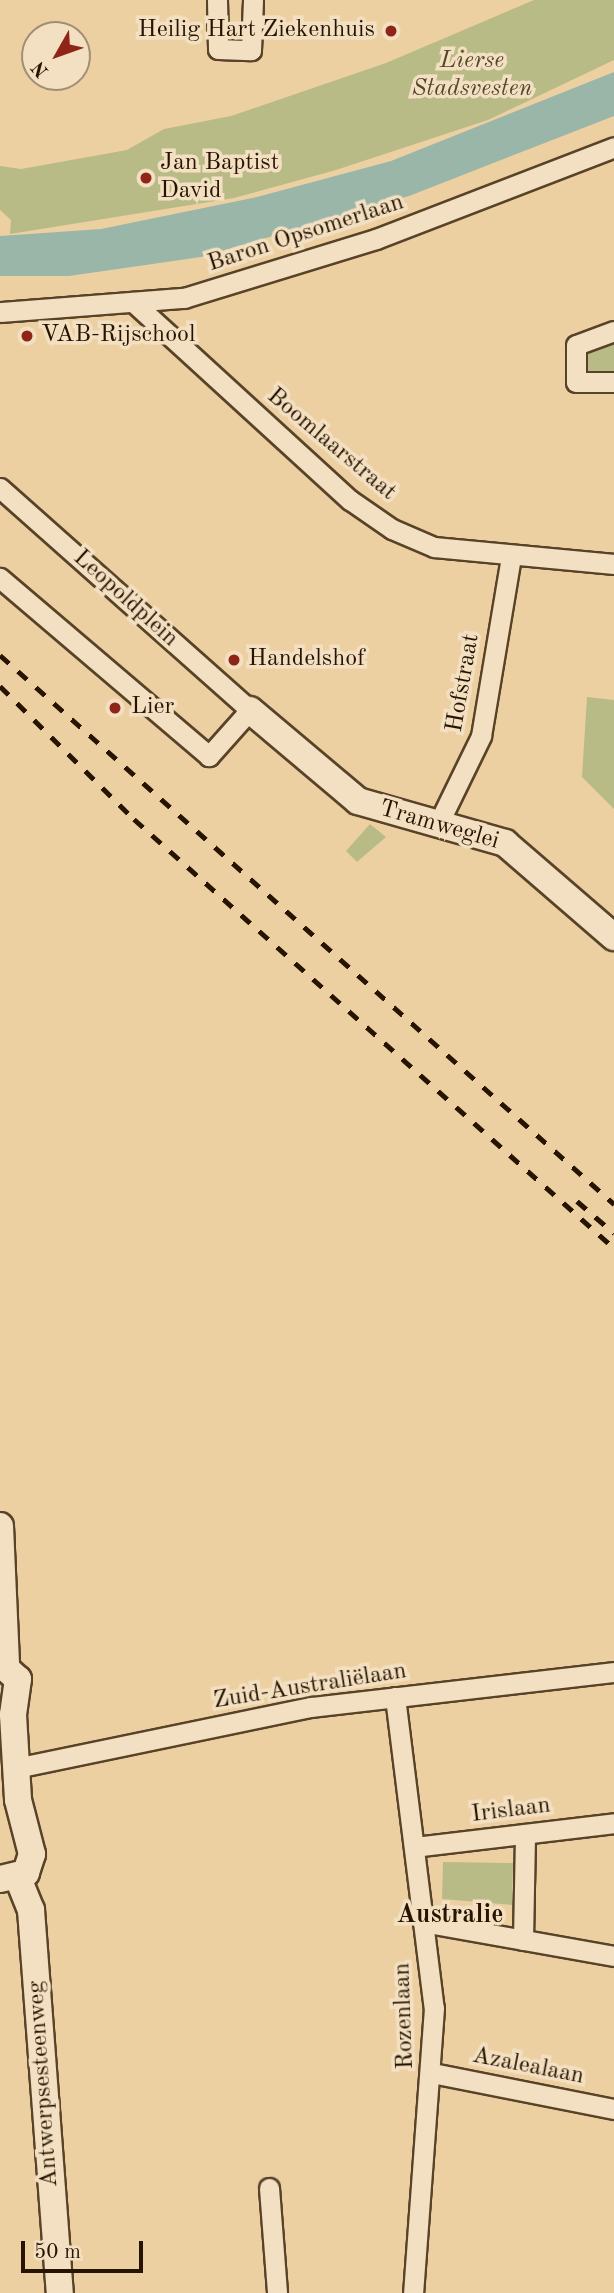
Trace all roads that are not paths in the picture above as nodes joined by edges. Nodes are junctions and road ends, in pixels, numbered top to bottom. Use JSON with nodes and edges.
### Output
{"nodes":[{"id":1,"x":217,"y":0,"type":"edge"},
{"id":2,"x":253,"y":0,"type":"edge"},
{"id":3,"x":614,"y":147,"type":"edge"},
{"id":4,"x":133,"y":302,"type":"junction"},
{"id":5,"x":0,"y":312,"type":"edge"},
{"id":6,"x":614,"y":331,"type":"edge"},
{"id":7,"x":614,"y":382,"type":"edge"},
{"id":8,"x":0,"y":488,"type":"edge"},
{"id":9,"x":511,"y":556,"type":"junction"},
{"id":10,"x":614,"y":564,"type":"edge"},
{"id":11,"x":0,"y":578,"type":"edge"},
{"id":12,"x":250,"y":710,"type":"junction"},
{"id":13,"x":358,"y":801,"type":"joint"},
{"id":14,"x":444,"y":812,"type":"dead end"},
{"id":15,"x":614,"y":937,"type":"edge"},
{"id":16,"x":0,"y":1526,"type":"edge"},
{"id":17,"x":3,"y":1663,"type":"edge"},
{"id":18,"x":614,"y":1672,"type":"edge"},
{"id":19,"x":395,"y":1697,"type":"junction"},
{"id":20,"x":0,"y":1738,"type":"edge"},
{"id":21,"x":16,"y":1768,"type":"junction"},
{"id":22,"x":0,"y":1800,"type":"edge"},
{"id":23,"x":614,"y":1823,"type":"edge"},
{"id":24,"x":526,"y":1834,"type":"junction"},
{"id":25,"x":414,"y":1847,"type":"junction"},
{"id":26,"x":9,"y":1879,"type":"edge"},
{"id":27,"x":423,"y":1922,"type":"junction"},
{"id":28,"x":523,"y":1940,"type":"junction"},
{"id":29,"x":614,"y":1956,"type":"edge"},
{"id":30,"x":432,"y":2073,"type":"junction"},
{"id":31,"x":614,"y":2109,"type":"edge"},
{"id":32,"x":269,"y":2188,"type":"dead end"},
{"id":33,"x":60,"y":2293,"type":"edge"},
{"id":34,"x":277,"y":2293,"type":"edge"},
{"id":35,"x":413,"y":2293,"type":"edge"}],
"edges":[{"from":1,"to":2,"type":"street"},
{"from":3,"to":4,"type":"street","name":"Baron Opsomerlaan"},
{"from":4,"to":5,"type":"street","name":"Baron Opsomerlaan"},
{"from":4,"to":9,"type":"street","name":"Boomlaarstraat"},
{"from":6,"to":7,"type":"street"},
{"from":8,"to":12,"type":"street","name":"Leopoldplein"},
{"from":9,"to":10,"type":"street","name":"Boomlaarstraat"},
{"from":9,"to":14,"type":"street","name":"Hofstraat"},
{"from":11,"to":12,"type":"street"},
{"from":12,"to":13,"type":"street","name":"Leopoldplein"},
{"from":13,"to":15,"type":"street","name":"Tramweglei"},
{"from":16,"to":17,"type":"street","name":"Antwerpsesteenweg"},
{"from":17,"to":21,"type":"street","name":"Antwerpsesteenweg"},
{"from":18,"to":19,"type":"street","name":"Zuid-Australiëlaan"},
{"from":19,"to":21,"type":"street","name":"Zuid-Australiëlaan"},
{"from":19,"to":25,"type":"street","name":"Rozenlaan"},
{"from":20,"to":22,"type":"street"},
{"from":21,"to":26,"type":"street","name":"Antwerpsesteenweg"},
{"from":23,"to":24,"type":"street","name":"Irislaan"},
{"from":24,"to":25,"type":"street","name":"Irislaan"},
{"from":24,"to":28,"type":"street"},
{"from":25,"to":27,"type":"street","name":"Rozenlaan"},
{"from":26,"to":33,"type":"street","name":"Antwerpsesteenweg"},
{"from":27,"to":28,"type":"street"},
{"from":27,"to":30,"type":"street","name":"Rozenlaan"},
{"from":28,"to":29,"type":"street"},
{"from":30,"to":31,"type":"street","name":"Azalealaan"},
{"from":30,"to":35,"type":"street","name":"Rozenlaan"},
{"from":32,"to":34,"type":"street"}]}
